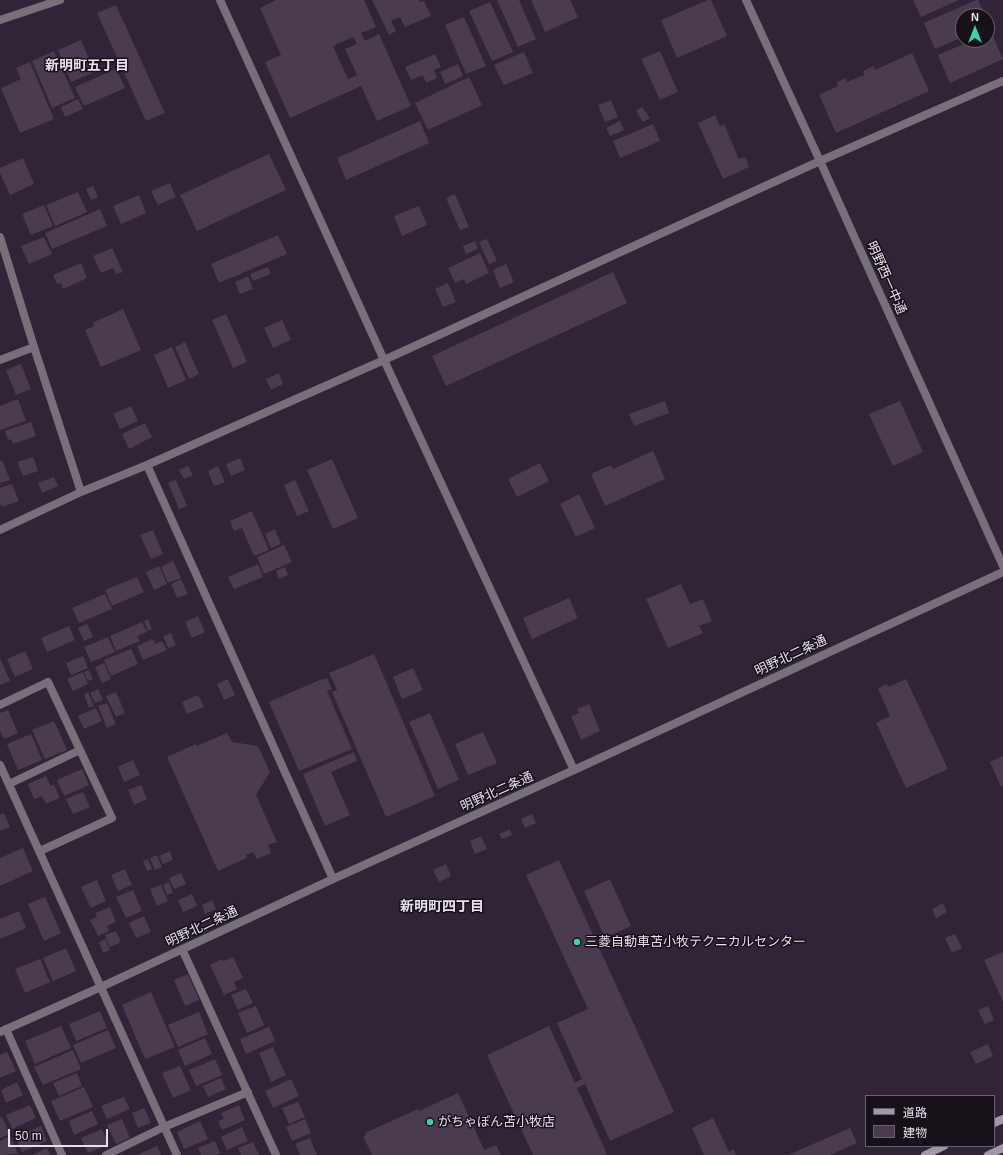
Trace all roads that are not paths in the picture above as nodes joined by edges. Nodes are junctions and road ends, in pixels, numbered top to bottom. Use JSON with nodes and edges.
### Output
{"nodes":[{"id":1,"x":60,"y":0,"type":"edge"},
{"id":2,"x":220,"y":0,"type":"edge"},
{"id":3,"x":746,"y":0,"type":"edge"},
{"id":4,"x":0,"y":20,"type":"edge"},
{"id":5,"x":1003,"y":81,"type":"edge"},
{"id":6,"x":820,"y":161,"type":"junction"},
{"id":7,"x":0,"y":239,"type":"edge"},
{"id":8,"x":34,"y":347,"type":"junction"},
{"id":9,"x":0,"y":360,"type":"edge"},
{"id":10,"x":384,"y":360,"type":"junction"},
{"id":11,"x":147,"y":465,"type":"junction"},
{"id":12,"x":81,"y":492,"type":"junction"},
{"id":13,"x":0,"y":530,"type":"edge"},
{"id":14,"x":1003,"y":566,"type":"edge"},
{"id":15,"x":1003,"y":572,"type":"edge"},
{"id":16,"x":0,"y":704,"type":"edge"},
{"id":17,"x":80,"y":750,"type":"junction"},
{"id":18,"x":0,"y":765,"type":"edge"},
{"id":19,"x":574,"y":770,"type":"junction"},
{"id":20,"x":9,"y":784,"type":"junction"},
{"id":21,"x":40,"y":852,"type":"junction"},
{"id":22,"x":333,"y":879,"type":"junction"},
{"id":23,"x":182,"y":949,"type":"junction"},
{"id":24,"x":101,"y":987,"type":"junction"},
{"id":25,"x":3,"y":1031,"type":"edge"},
{"id":26,"x":248,"y":1092,"type":"junction"},
{"id":27,"x":164,"y":1127,"type":"junction"},
{"id":28,"x":942,"y":1147,"type":"edge"},
{"id":29,"x":1003,"y":1148,"type":"edge"},
{"id":30,"x":991,"y":1154,"type":"edge"},
{"id":31,"x":62,"y":1155,"type":"edge"},
{"id":32,"x":106,"y":1155,"type":"edge"},
{"id":33,"x":177,"y":1155,"type":"edge"},
{"id":34,"x":276,"y":1155,"type":"edge"},
{"id":35,"x":925,"y":1155,"type":"edge"}],
"edges":[{"from":1,"to":4,"type":"street"},
{"from":2,"to":10,"type":"street"},
{"from":3,"to":6,"type":"street","name":"明野西一中通"},
{"from":5,"to":6,"type":"street"},
{"from":6,"to":10,"type":"street"},
{"from":6,"to":14,"type":"street","name":"明野西一中通"},
{"from":7,"to":8,"type":"street"},
{"from":8,"to":9,"type":"street"},
{"from":8,"to":12,"type":"street"},
{"from":10,"to":11,"type":"street"},
{"from":10,"to":19,"type":"street"},
{"from":11,"to":12,"type":"street"},
{"from":11,"to":22,"type":"street"},
{"from":12,"to":13,"type":"street"},
{"from":15,"to":19,"type":"street","name":"明野北二条通"},
{"from":16,"to":17,"type":"street"},
{"from":17,"to":20,"type":"street"},
{"from":17,"to":21,"type":"street"},
{"from":18,"to":20,"type":"street"},
{"from":19,"to":22,"type":"street","name":"明野北二条通"},
{"from":20,"to":21,"type":"street"},
{"from":21,"to":24,"type":"street"},
{"from":22,"to":23,"type":"street","name":"明野北二条通"},
{"from":23,"to":24,"type":"street","name":"明野北二条通"},
{"from":23,"to":26,"type":"street"},
{"from":24,"to":25,"type":"street","name":"明野北二条通"},
{"from":24,"to":27,"type":"street"},
{"from":25,"to":31,"type":"street"},
{"from":26,"to":27,"type":"street"},
{"from":26,"to":34,"type":"street"},
{"from":27,"to":32,"type":"street"},
{"from":27,"to":33,"type":"street"},
{"from":28,"to":35,"type":"main road"},
{"from":29,"to":30,"type":"main road"}]}
